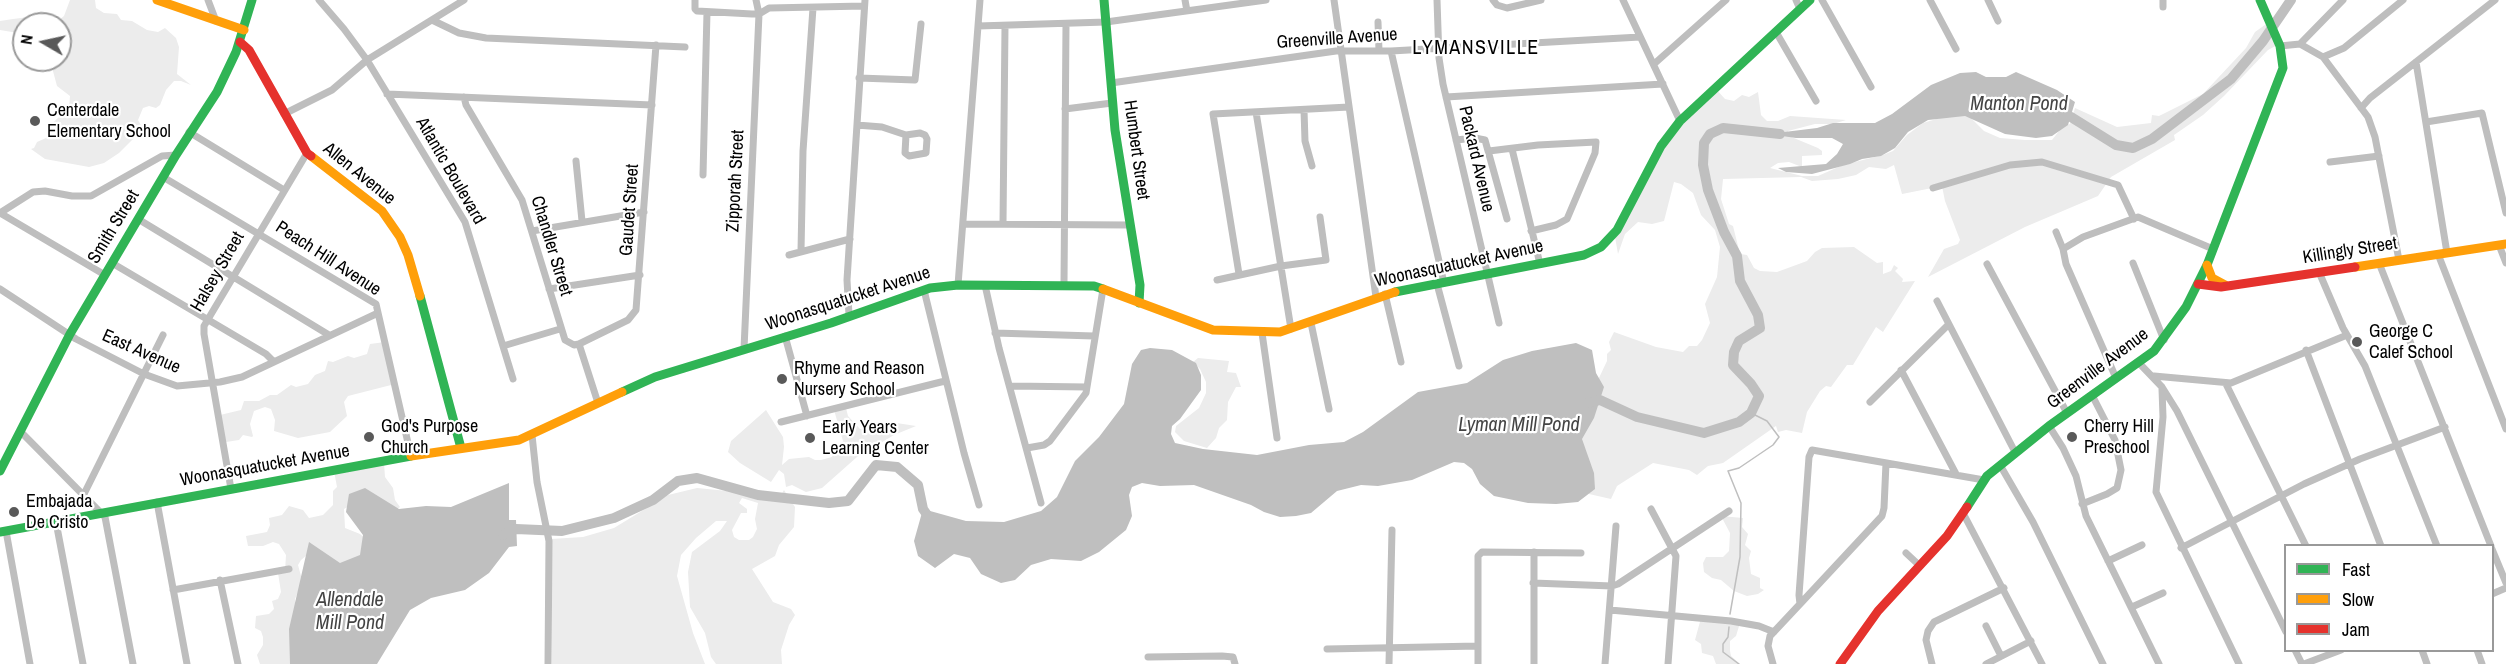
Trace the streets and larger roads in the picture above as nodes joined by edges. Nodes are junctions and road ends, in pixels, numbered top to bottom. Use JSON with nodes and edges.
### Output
{"nodes":[{"id":1,"x":156,"y":0,"type":"edge"},
{"id":2,"x":208,"y":0,"type":"edge"},
{"id":3,"x":252,"y":0,"type":"edge"},
{"id":4,"x":464,"y":0,"type":"edge"},
{"id":5,"x":695,"y":0,"type":"edge"},
{"id":6,"x":756,"y":0,"type":"edge"},
{"id":7,"x":980,"y":0,"type":"edge"},
{"id":8,"x":1104,"y":0,"type":"edge"},
{"id":9,"x":1185,"y":0,"type":"edge"},
{"id":10,"x":1266,"y":0,"type":"edge"},
{"id":11,"x":1334,"y":0,"type":"edge"},
{"id":12,"x":1437,"y":0,"type":"edge"},
{"id":13,"x":1493,"y":0,"type":"edge"},
{"id":14,"x":1540,"y":0,"type":"edge"},
{"id":15,"x":1623,"y":0,"type":"edge"},
{"id":16,"x":1726,"y":0,"type":"edge"},
{"id":17,"x":1810,"y":0,"type":"edge"},
{"id":18,"x":1822,"y":0,"type":"edge"},
{"id":19,"x":1988,"y":0,"type":"edge"},
{"id":20,"x":2260,"y":0,"type":"edge"},
{"id":21,"x":2343,"y":0,"type":"edge"},
{"id":22,"x":2403,"y":0,"type":"edge"},
{"id":23,"x":2494,"y":0,"type":"edge"},
{"id":24,"x":323,"y":1,"type":"edge"},
{"id":25,"x":1934,"y":1,"type":"edge"},
{"id":26,"x":864,"y":3,"type":"edge"},
{"id":27,"x":1798,"y":4,"type":"edge"},
{"id":28,"x":813,"y":8,"type":"junction"},
{"id":29,"x":1187,"y":11,"type":"junction"},
{"id":30,"x":706,"y":12,"type":"junction"},
{"id":31,"x":759,"y":14,"type":"junction"},
{"id":32,"x":432,"y":20,"type":"junction"},
{"id":33,"x":216,"y":21,"type":"junction"},
{"id":34,"x":1998,"y":21,"type":"dead end"},
{"id":35,"x":1106,"y":22,"type":"junction"},
{"id":36,"x":1378,"y":22,"type":"dead end"},
{"id":37,"x":921,"y":24,"type":"dead end"},
{"id":38,"x":1066,"y":24,"type":"junction"},
{"id":39,"x":978,"y":26,"type":"junction"},
{"id":40,"x":1005,"y":26,"type":"junction"},
{"id":41,"x":244,"y":30,"type":"junction"},
{"id":42,"x":1776,"y":32,"type":"junction"},
{"id":43,"x":1640,"y":37,"type":"junction"},
{"id":44,"x":240,"y":42,"type":"junction"},
{"id":45,"x":2279,"y":43,"type":"junction"},
{"id":46,"x":2300,"y":44,"type":"junction"},
{"id":47,"x":656,"y":45,"type":"junction"},
{"id":48,"x":685,"y":47,"type":"dead end"},
{"id":49,"x":1440,"y":48,"type":"junction"},
{"id":50,"x":1956,"y":49,"type":"dead end"},
{"id":51,"x":1342,"y":51,"type":"junction"},
{"id":52,"x":1379,"y":51,"type":"junction"},
{"id":53,"x":1391,"y":51,"type":"junction"},
{"id":54,"x":2323,"y":57,"type":"junction"},
{"id":55,"x":367,"y":60,"type":"junction"},
{"id":56,"x":2416,"y":62,"type":"junction"},
{"id":57,"x":1654,"y":64,"type":"junction"},
{"id":58,"x":859,"y":78,"type":"junction"},
{"id":59,"x":1111,"y":83,"type":"junction"},
{"id":60,"x":1663,"y":84,"type":"junction"},
{"id":61,"x":1871,"y":87,"type":"dead end"},
{"id":62,"x":387,"y":94,"type":"junction"},
{"id":63,"x":464,"y":97,"type":"junction"},
{"id":64,"x":1446,"y":97,"type":"junction"},
{"id":65,"x":1816,"y":100,"type":"dead end"},
{"id":66,"x":1112,"y":103,"type":"junction"},
{"id":67,"x":652,"y":105,"type":"junction"},
{"id":68,"x":1349,"y":107,"type":"junction"},
{"id":69,"x":2361,"y":108,"type":"junction"},
{"id":70,"x":1065,"y":109,"type":"junction"},
{"id":71,"x":1304,"y":110,"type":"junction"},
{"id":72,"x":1256,"y":112,"type":"junction"},
{"id":73,"x":284,"y":114,"type":"junction"},
{"id":74,"x":1680,"y":121,"type":"junction"},
{"id":75,"x":2426,"y":122,"type":"junction"},
{"id":76,"x":857,"y":125,"type":"junction"},
{"id":77,"x":189,"y":132,"type":"junction"},
{"id":78,"x":906,"y":135,"type":"dead end"},
{"id":79,"x":1456,"y":140,"type":"junction"},
{"id":80,"x":1512,"y":149,"type":"junction"},
{"id":81,"x":1489,"y":152,"type":"junction"},
{"id":82,"x":307,"y":153,"type":"junction"},
{"id":83,"x":176,"y":155,"type":"junction"},
{"id":84,"x":2379,"y":156,"type":"junction"},
{"id":85,"x":576,"y":161,"type":"dead end"},
{"id":86,"x":2330,"y":162,"type":"dead end"},
{"id":87,"x":1312,"y":166,"type":"dead end"},
{"id":88,"x":703,"y":175,"type":"dead end"},
{"id":89,"x":163,"y":177,"type":"junction"},
{"id":90,"x":1933,"y":188,"type":"dead end"},
{"id":91,"x":284,"y":190,"type":"junction"},
{"id":92,"x":644,"y":212,"type":"junction"},
{"id":93,"x":0,"y":213,"type":"edge"},
{"id":94,"x":2506,"y":213,"type":"edge"},
{"id":95,"x":1320,"y":218,"type":"dead end"},
{"id":96,"x":138,"y":219,"type":"junction"},
{"id":97,"x":1507,"y":219,"type":"dead end"},
{"id":98,"x":2134,"y":219,"type":"junction"},
{"id":99,"x":582,"y":221,"type":"junction"},
{"id":100,"x":963,"y":224,"type":"junction"},
{"id":101,"x":1003,"y":224,"type":"junction"},
{"id":102,"x":1065,"y":225,"type":"junction"},
{"id":103,"x":1130,"y":225,"type":"junction"},
{"id":104,"x":532,"y":231,"type":"junction"},
{"id":105,"x":1531,"y":231,"type":"junction"},
{"id":106,"x":2055,"y":232,"type":"dead end"},
{"id":107,"x":259,"y":233,"type":"junction"},
{"id":108,"x":850,"y":239,"type":"junction"},
{"id":109,"x":2502,"y":245,"type":"edge"},
{"id":110,"x":2063,"y":249,"type":"junction"},
{"id":111,"x":2213,"y":249,"type":"junction"},
{"id":112,"x":801,"y":251,"type":"junction"},
{"id":113,"x":2443,"y":253,"type":"junction"},
{"id":114,"x":789,"y":255,"type":"dead end"},
{"id":115,"x":2399,"y":260,"type":"junction"},
{"id":116,"x":112,"y":263,"type":"junction"},
{"id":117,"x":2133,"y":263,"type":"dead end"},
{"id":118,"x":2379,"y":263,"type":"junction"},
{"id":119,"x":2506,"y":263,"type":"edge"},
{"id":120,"x":1540,"y":264,"type":"junction"},
{"id":121,"x":1988,"y":264,"type":"dead end"},
{"id":122,"x":2207,"y":265,"type":"junction"},
{"id":123,"x":1281,"y":266,"type":"junction"},
{"id":124,"x":2319,"y":273,"type":"junction"},
{"id":125,"x":1239,"y":274,"type":"junction"},
{"id":126,"x":1488,"y":274,"type":"junction"},
{"id":127,"x":105,"y":275,"type":"junction"},
{"id":128,"x":640,"y":275,"type":"junction"},
{"id":129,"x":233,"y":276,"type":"junction"},
{"id":130,"x":1217,"y":280,"type":"dead end"},
{"id":131,"x":1441,"y":283,"type":"junction"},
{"id":132,"x":958,"y":285,"type":"junction"},
{"id":133,"x":985,"y":285,"type":"junction"},
{"id":134,"x":1064,"y":285,"type":"junction"},
{"id":135,"x":2198,"y":285,"type":"junction"},
{"id":136,"x":2227,"y":286,"type":"junction"},
{"id":137,"x":0,"y":289,"type":"edge"},
{"id":138,"x":549,"y":289,"type":"junction"},
{"id":139,"x":1103,"y":289,"type":"junction"},
{"id":140,"x":924,"y":290,"type":"junction"},
{"id":141,"x":1381,"y":296,"type":"junction"},
{"id":142,"x":1937,"y":301,"type":"dead end"},
{"id":143,"x":1139,"y":303,"type":"junction"},
{"id":144,"x":378,"y":313,"type":"junction"},
{"id":145,"x":849,"y":315,"type":"junction"},
{"id":146,"x":207,"y":320,"type":"junction"},
{"id":147,"x":1311,"y":323,"type":"junction"},
{"id":148,"x":1499,"y":323,"type":"dead end"},
{"id":149,"x":1948,"y":324,"type":"junction"},
{"id":150,"x":560,"y":329,"type":"junction"},
{"id":151,"x":1291,"y":329,"type":"junction"},
{"id":152,"x":996,"y":333,"type":"junction"},
{"id":153,"x":1262,"y":333,"type":"junction"},
{"id":154,"x":70,"y":334,"type":"junction"},
{"id":155,"x":2347,"y":334,"type":"junction"},
{"id":156,"x":163,"y":335,"type":"dead end"},
{"id":157,"x":329,"y":335,"type":"junction"},
{"id":158,"x":786,"y":336,"type":"junction"},
{"id":159,"x":1094,"y":336,"type":"junction"},
{"id":160,"x":2164,"y":340,"type":"junction"},
{"id":161,"x":579,"y":344,"type":"junction"},
{"id":162,"x":503,"y":346,"type":"junction"},
{"id":163,"x":744,"y":350,"type":"junction"},
{"id":164,"x":2306,"y":350,"type":"junction"},
{"id":165,"x":274,"y":362,"type":"junction"},
{"id":166,"x":1401,"y":362,"type":"dead end"},
{"id":167,"x":2139,"y":363,"type":"junction"},
{"id":168,"x":1459,"y":366,"type":"dead end"},
{"id":169,"x":1901,"y":370,"type":"junction"},
{"id":170,"x":144,"y":374,"type":"junction"},
{"id":171,"x":2154,"y":376,"type":"junction"},
{"id":172,"x":513,"y":378,"type":"dead end"},
{"id":173,"x":2116,"y":378,"type":"junction"},
{"id":174,"x":945,"y":381,"type":"junction"},
{"id":175,"x":212,"y":383,"type":"junction"},
{"id":176,"x":2226,"y":384,"type":"junction"},
{"id":177,"x":1011,"y":386,"type":"junction"},
{"id":178,"x":1087,"y":387,"type":"junction"},
{"id":179,"x":2162,"y":387,"type":"junction"},
{"id":180,"x":2092,"y":394,"type":"junction"},
{"id":181,"x":1870,"y":402,"type":"dead end"},
{"id":182,"x":598,"y":403,"type":"junction"},
{"id":183,"x":1329,"y":409,"type":"dead end"},
{"id":184,"x":2067,"y":413,"type":"junction"},
{"id":185,"x":807,"y":416,"type":"junction"},
{"id":186,"x":2504,"y":416,"type":"edge"},
{"id":187,"x":781,"y":422,"type":"dead end"},
{"id":188,"x":2049,"y":426,"type":"junction"},
{"id":189,"x":2445,"y":427,"type":"junction"},
{"id":190,"x":2506,"y":429,"type":"edge"},
{"id":191,"x":21,"y":432,"type":"junction"},
{"id":192,"x":532,"y":435,"type":"junction"},
{"id":193,"x":1277,"y":438,"type":"dead end"},
{"id":194,"x":2397,"y":444,"type":"junction"},
{"id":195,"x":461,"y":448,"type":"junction"},
{"id":196,"x":1027,"y":448,"type":"junction"},
{"id":197,"x":2015,"y":452,"type":"junction"},
{"id":198,"x":411,"y":456,"type":"junction"},
{"id":199,"x":1886,"y":463,"type":"junction"},
{"id":200,"x":2350,"y":464,"type":"junction"},
{"id":201,"x":2000,"y":465,"type":"junction"},
{"id":202,"x":0,"y":471,"type":"edge"},
{"id":203,"x":1956,"y":474,"type":"junction"},
{"id":204,"x":1983,"y":480,"type":"junction"},
{"id":205,"x":231,"y":489,"type":"junction"},
{"id":206,"x":84,"y":494,"type":"junction"},
{"id":207,"x":2282,"y":496,"type":"junction"},
{"id":208,"x":157,"y":502,"type":"junction"},
{"id":209,"x":1041,"y":503,"type":"dead end"},
{"id":210,"x":2082,"y":504,"type":"junction"},
{"id":211,"x":979,"y":505,"type":"dead end"},
{"id":212,"x":1651,"y":509,"type":"dead end"},
{"id":213,"x":1729,"y":511,"type":"dead end"},
{"id":214,"x":102,"y":513,"type":"junction"},
{"id":215,"x":1963,"y":513,"type":"junction"},
{"id":216,"x":56,"y":522,"type":"junction"},
{"id":217,"x":2231,"y":522,"type":"junction"},
{"id":218,"x":1616,"y":526,"type":"dead end"},
{"id":219,"x":1392,"y":530,"type":"dead end"},
{"id":220,"x":3,"y":532,"type":"edge"},
{"id":221,"x":2142,"y":544,"type":"dead end"},
{"id":222,"x":2305,"y":544,"type":"edge"},
{"id":223,"x":2380,"y":544,"type":"edge"},
{"id":224,"x":2436,"y":544,"type":"edge"},
{"id":225,"x":2490,"y":544,"type":"edge"},
{"id":226,"x":1674,"y":548,"type":"junction"},
{"id":227,"x":2181,"y":548,"type":"junction"},
{"id":228,"x":1534,"y":552,"type":"junction"},
{"id":229,"x":1581,"y":553,"type":"dead end"},
{"id":230,"x":1906,"y":553,"type":"dead end"},
{"id":231,"x":2494,"y":553,"type":"edge"},
{"id":232,"x":2108,"y":561,"type":"junction"},
{"id":233,"x":1920,"y":566,"type":"junction"},
{"id":234,"x":288,"y":569,"type":"dead end"},
{"id":235,"x":220,"y":580,"type":"junction"},
{"id":236,"x":1533,"y":583,"type":"junction"},
{"id":237,"x":2506,"y":583,"type":"edge"},
{"id":238,"x":1612,"y":586,"type":"junction"},
{"id":239,"x":2004,"y":588,"type":"junction"},
{"id":240,"x":173,"y":590,"type":"junction"},
{"id":241,"x":2163,"y":593,"type":"dead end"},
{"id":242,"x":1800,"y":604,"type":"junction"},
{"id":243,"x":2132,"y":607,"type":"junction"},
{"id":244,"x":1610,"y":610,"type":"junction"},
{"id":245,"x":1672,"y":616,"type":"junction"},
{"id":246,"x":1986,"y":626,"type":"dead end"},
{"id":247,"x":2284,"y":628,"type":"edge"},
{"id":248,"x":1774,"y":632,"type":"junction"},
{"id":249,"x":2031,"y":641,"type":"junction"},
{"id":250,"x":1478,"y":646,"type":"junction"},
{"id":251,"x":1389,"y":648,"type":"junction"},
{"id":252,"x":1327,"y":649,"type":"dead end"},
{"id":253,"x":2338,"y":652,"type":"edge"},
{"id":254,"x":2001,"y":656,"type":"junction"},
{"id":255,"x":1148,"y":657,"type":"dead end"},
{"id":256,"x":1233,"y":660,"type":"edge"},
{"id":257,"x":1841,"y":663,"type":"edge"},
{"id":258,"x":30,"y":664,"type":"edge"},
{"id":259,"x":82,"y":664,"type":"edge"},
{"id":260,"x":133,"y":664,"type":"edge"},
{"id":261,"x":187,"y":664,"type":"edge"},
{"id":262,"x":238,"y":664,"type":"edge"},
{"id":263,"x":548,"y":664,"type":"edge"},
{"id":264,"x":1389,"y":664,"type":"edge"},
{"id":265,"x":1478,"y":664,"type":"edge"},
{"id":266,"x":1534,"y":664,"type":"edge"},
{"id":267,"x":1605,"y":664,"type":"edge"},
{"id":268,"x":1668,"y":664,"type":"edge"},
{"id":269,"x":1773,"y":664,"type":"edge"},
{"id":270,"x":1932,"y":664,"type":"edge"},
{"id":271,"x":1986,"y":664,"type":"edge"},
{"id":272,"x":2042,"y":664,"type":"edge"},
{"id":273,"x":2103,"y":664,"type":"edge"},
{"id":274,"x":2159,"y":664,"type":"edge"},
{"id":275,"x":2239,"y":664,"type":"edge"},
{"id":276,"x":2303,"y":664,"type":"edge"}],
"edges":[{"from":1,"to":33,"type":"street"},
{"from":2,"to":33,"type":"street"},
{"from":3,"to":41,"type":"street","name":"Smith Street"},
{"from":4,"to":32,"type":"street"},
{"from":5,"to":30,"type":"street"},
{"from":6,"to":31,"type":"street","name":"Zipporah Street"},
{"from":7,"to":39,"type":"street"},
{"from":8,"to":35,"type":"street","name":"Humbert Street"},
{"from":9,"to":29,"type":"street"},
{"from":10,"to":29,"type":"street"},
{"from":11,"to":51,"type":"street"},
{"from":12,"to":49,"type":"street","name":"Packard Avenue"},
{"from":13,"to":14,"type":"street"},
{"from":15,"to":43,"type":"street"},
{"from":16,"to":57,"type":"street"},
{"from":17,"to":27,"type":"street","name":"Woonasquatucket Avenue"},
{"from":18,"to":61,"type":"street"},
{"from":19,"to":34,"type":"street"},
{"from":20,"to":45,"type":"street"},
{"from":21,"to":46,"type":"street"},
{"from":22,"to":54,"type":"street"},
{"from":23,"to":56,"type":"street"},
{"from":24,"to":55,"type":"street","name":"Atlantic Boulevard"},
{"from":25,"to":50,"type":"street"},
{"from":26,"to":28,"type":"street"},
{"from":26,"to":58,"type":"street"},
{"from":27,"to":42,"type":"street","name":"Woonasquatucket Avenue"},
{"from":28,"to":31,"type":"street"},
{"from":28,"to":112,"type":"street"},
{"from":29,"to":35,"type":"street"},
{"from":30,"to":31,"type":"street"},
{"from":30,"to":88,"type":"street"},
{"from":31,"to":163,"type":"street","name":"Zipporah Street"},
{"from":32,"to":47,"type":"street"},
{"from":32,"to":55,"type":"street"},
{"from":33,"to":41,"type":"street"},
{"from":35,"to":38,"type":"street"},
{"from":35,"to":59,"type":"street","name":"Humbert Street"},
{"from":36,"to":52,"type":"street"},
{"from":37,"to":58,"type":"street"},
{"from":38,"to":40,"type":"street"},
{"from":38,"to":70,"type":"street"},
{"from":39,"to":40,"type":"street"},
{"from":39,"to":100,"type":"street"},
{"from":40,"to":101,"type":"street"},
{"from":41,"to":44,"type":"street","name":"Smith Street"},
{"from":42,"to":65,"type":"street"},
{"from":42,"to":74,"type":"street","name":"Woonasquatucket Avenue"},
{"from":43,"to":49,"type":"street","name":"Greenville Avenue"},
{"from":43,"to":57,"type":"street"},
{"from":44,"to":73,"type":"street","name":"Allen Avenue"},
{"from":44,"to":77,"type":"street","name":"Smith Street"},
{"from":45,"to":46,"type":"street"},
{"from":45,"to":111,"type":"street","name":"Greenville Avenue"},
{"from":46,"to":54,"type":"street"},
{"from":47,"to":48,"type":"street"},
{"from":47,"to":67,"type":"street","name":"Gaudet Street"},
{"from":49,"to":53,"type":"street","name":"Greenville Avenue"},
{"from":49,"to":64,"type":"street","name":"Packard Avenue"},
{"from":51,"to":52,"type":"street","name":"Greenville Avenue"},
{"from":51,"to":59,"type":"street","name":"Greenville Avenue"},
{"from":51,"to":68,"type":"street"},
{"from":52,"to":53,"type":"street","name":"Greenville Avenue"},
{"from":53,"to":131,"type":"street"},
{"from":54,"to":69,"type":"street"},
{"from":55,"to":62,"type":"street","name":"Atlantic Boulevard"},
{"from":55,"to":73,"type":"street"},
{"from":56,"to":69,"type":"street"},
{"from":56,"to":75,"type":"street"},
{"from":57,"to":60,"type":"street"},
{"from":58,"to":76,"type":"street"},
{"from":59,"to":66,"type":"street","name":"Humbert Street"},
{"from":60,"to":64,"type":"street"},
{"from":60,"to":74,"type":"street"},
{"from":62,"to":63,"type":"street"},
{"from":62,"to":162,"type":"street","name":"Atlantic Boulevard"},
{"from":63,"to":67,"type":"street"},
{"from":63,"to":104,"type":"street","name":"Chandler Street"},
{"from":64,"to":79,"type":"street","name":"Packard Avenue"},
{"from":66,"to":70,"type":"street"},
{"from":66,"to":103,"type":"street","name":"Humbert Street"},
{"from":67,"to":92,"type":"street","name":"Gaudet Street"},
{"from":68,"to":71,"type":"street"},
{"from":68,"to":141,"type":"street"},
{"from":69,"to":84,"type":"street"},
{"from":70,"to":102,"type":"street"},
{"from":71,"to":72,"type":"street"},
{"from":71,"to":87,"type":"street"},
{"from":72,"to":123,"type":"street"},
{"from":72,"to":125,"type":"street"},
{"from":73,"to":82,"type":"street","name":"Allen Avenue"},
{"from":74,"to":120,"type":"street","name":"Woonasquatucket Avenue"},
{"from":75,"to":94,"type":"street"},
{"from":75,"to":113,"type":"street"},
{"from":76,"to":78,"type":"street"},
{"from":76,"to":108,"type":"street"},
{"from":77,"to":83,"type":"street","name":"Smith Street"},
{"from":77,"to":91,"type":"street"},
{"from":79,"to":81,"type":"street"},
{"from":79,"to":126,"type":"street","name":"Packard Avenue"},
{"from":80,"to":81,"type":"street"},
{"from":80,"to":105,"type":"street"},
{"from":80,"to":105,"type":"street"},
{"from":81,"to":97,"type":"street"},
{"from":82,"to":91,"type":"street","name":"Halsey Street"},
{"from":82,"to":195,"type":"street","name":"Allen Avenue"},
{"from":83,"to":89,"type":"street","name":"Smith Street"},
{"from":83,"to":93,"type":"street"},
{"from":84,"to":86,"type":"street"},
{"from":84,"to":115,"type":"street"},
{"from":85,"to":99,"type":"street"},
{"from":89,"to":96,"type":"street","name":"Smith Street"},
{"from":89,"to":107,"type":"street","name":"Peach Hill Avenue"},
{"from":90,"to":98,"type":"street"},
{"from":91,"to":107,"type":"street","name":"Halsey Street"},
{"from":92,"to":99,"type":"street"},
{"from":92,"to":128,"type":"street","name":"Gaudet Street"},
{"from":93,"to":127,"type":"street"},
{"from":95,"to":123,"type":"street"},
{"from":96,"to":116,"type":"street","name":"Smith Street"},
{"from":96,"to":129,"type":"street"},
{"from":98,"to":110,"type":"street"},
{"from":98,"to":111,"type":"street"},
{"from":99,"to":104,"type":"street"},
{"from":100,"to":101,"type":"street"},
{"from":100,"to":132,"type":"street"},
{"from":101,"to":102,"type":"street"},
{"from":102,"to":103,"type":"street"},
{"from":102,"to":134,"type":"street"},
{"from":103,"to":143,"type":"street","name":"Humbert Street"},
{"from":104,"to":138,"type":"street","name":"Chandler Street"},
{"from":105,"to":120,"type":"street"},
{"from":106,"to":110,"type":"street"},
{"from":107,"to":129,"type":"street","name":"Halsey Street"},
{"from":107,"to":144,"type":"street","name":"Peach Hill Avenue"},
{"from":108,"to":112,"type":"street"},
{"from":108,"to":145,"type":"street"},
{"from":109,"to":113,"type":"street","name":"Killingly Street"},
{"from":109,"to":119,"type":"street"},
{"from":110,"to":173,"type":"street"},
{"from":111,"to":122,"type":"street","name":"Greenville Avenue"},
{"from":112,"to":114,"type":"street"},
{"from":113,"to":115,"type":"street","name":"Killingly Street"},
{"from":113,"to":186,"type":"street"},
{"from":115,"to":118,"type":"street","name":"Killingly Street"},
{"from":116,"to":127,"type":"street","name":"Smith Street"},
{"from":116,"to":146,"type":"street"},
{"from":117,"to":160,"type":"street"},
{"from":118,"to":124,"type":"street","name":"Killingly Street"},
{"from":118,"to":189,"type":"street"},
{"from":120,"to":126,"type":"street","name":"Woonasquatucket Avenue"},
{"from":121,"to":184,"type":"street"},
{"from":122,"to":135,"type":"street","name":"Greenville Avenue"},
{"from":122,"to":136,"type":"street"},
{"from":123,"to":125,"type":"street"},
{"from":123,"to":151,"type":"street"},
{"from":124,"to":136,"type":"street","name":"Killingly Street"},
{"from":124,"to":155,"type":"street"},
{"from":125,"to":130,"type":"street"},
{"from":126,"to":131,"type":"street","name":"Woonasquatucket Avenue"},
{"from":126,"to":148,"type":"street","name":"Packard Avenue"},
{"from":127,"to":154,"type":"street","name":"Smith Street"},
{"from":128,"to":138,"type":"street"},
{"from":128,"to":161,"type":"street","name":"Gaudet Street"},
{"from":129,"to":146,"type":"street","name":"Halsey Street"},
{"from":129,"to":157,"type":"street"},
{"from":131,"to":141,"type":"street","name":"Woonasquatucket Avenue"},
{"from":131,"to":168,"type":"street"},
{"from":132,"to":133,"type":"street","name":"Woonasquatucket Avenue"},
{"from":132,"to":140,"type":"street","name":"Woonasquatucket Avenue"},
{"from":133,"to":134,"type":"street","name":"Woonasquatucket Avenue"},
{"from":133,"to":152,"type":"street"},
{"from":134,"to":139,"type":"street","name":"Woonasquatucket Avenue"},
{"from":135,"to":136,"type":"street","name":"Killingly Street"},
{"from":135,"to":160,"type":"street","name":"Greenville Avenue"},
{"from":137,"to":154,"type":"street","name":"East Avenue"},
{"from":138,"to":150,"type":"street","name":"Chandler Street"},
{"from":139,"to":143,"type":"street","name":"Woonasquatucket Avenue"},
{"from":139,"to":159,"type":"street"},
{"from":140,"to":145,"type":"street","name":"Woonasquatucket Avenue"},
{"from":140,"to":174,"type":"street"},
{"from":141,"to":147,"type":"street","name":"Woonasquatucket Avenue"},
{"from":141,"to":166,"type":"street"},
{"from":142,"to":149,"type":"street"},
{"from":143,"to":153,"type":"street","name":"Woonasquatucket Avenue"},
{"from":144,"to":157,"type":"street","name":"East Avenue"},
{"from":144,"to":198,"type":"street","name":"Peach Hill Avenue"},
{"from":145,"to":158,"type":"street","name":"Woonasquatucket Avenue"},
{"from":146,"to":165,"type":"street"},
{"from":146,"to":175,"type":"street","name":"Halsey Street"},
{"from":147,"to":151,"type":"street","name":"Woonasquatucket Avenue"},
{"from":147,"to":183,"type":"street"},
{"from":149,"to":169,"type":"street"},
{"from":149,"to":197,"type":"street"},
{"from":150,"to":161,"type":"street"},
{"from":150,"to":162,"type":"street"},
{"from":151,"to":153,"type":"street","name":"Woonasquatucket Avenue"},
{"from":152,"to":159,"type":"street"},
{"from":152,"to":177,"type":"street"},
{"from":153,"to":193,"type":"street"},
{"from":154,"to":170,"type":"street","name":"East Avenue"},
{"from":154,"to":191,"type":"street","name":"Smith Street"},
{"from":155,"to":164,"type":"street"},
{"from":155,"to":194,"type":"street"},
{"from":156,"to":170,"type":"street"},
{"from":157,"to":165,"type":"street","name":"East Avenue"},
{"from":158,"to":163,"type":"street","name":"Woonasquatucket Avenue"},
{"from":158,"to":185,"type":"street"},
{"from":159,"to":178,"type":"street"},
{"from":160,"to":167,"type":"street","name":"Greenville Avenue"},
{"from":161,"to":182,"type":"street"},
{"from":162,"to":172,"type":"street","name":"Atlantic Boulevard"},
{"from":163,"to":182,"type":"street","name":"Woonasquatucket Avenue"},
{"from":164,"to":176,"type":"street"},
{"from":164,"to":200,"type":"street"},
{"from":165,"to":175,"type":"street","name":"East Avenue"},
{"from":167,"to":171,"type":"street"},
{"from":167,"to":173,"type":"street","name":"Greenville Avenue"},
{"from":169,"to":181,"type":"street"},
{"from":169,"to":203,"type":"street"},
{"from":170,"to":175,"type":"street","name":"East Avenue"},
{"from":170,"to":206,"type":"street"},
{"from":171,"to":176,"type":"street"},
{"from":171,"to":179,"type":"street"},
{"from":173,"to":180,"type":"street","name":"Greenville Avenue"},
{"from":174,"to":185,"type":"street"},
{"from":174,"to":211,"type":"street"},
{"from":175,"to":205,"type":"street","name":"Halsey Street"},
{"from":176,"to":207,"type":"street"},
{"from":177,"to":178,"type":"street"},
{"from":177,"to":196,"type":"street"},
{"from":178,"to":196,"type":"street"},
{"from":179,"to":217,"type":"street"},
{"from":179,"to":227,"type":"street"},
{"from":180,"to":184,"type":"street","name":"Greenville Avenue"},
{"from":180,"to":210,"type":"street"},
{"from":182,"to":192,"type":"street","name":"Woonasquatucket Avenue"},
{"from":184,"to":188,"type":"street","name":"Greenville Avenue"},
{"from":185,"to":187,"type":"street"},
{"from":186,"to":190,"type":"street"},
{"from":188,"to":197,"type":"street","name":"Greenville Avenue"},
{"from":188,"to":210,"type":"street"},
{"from":189,"to":194,"type":"street"},
{"from":189,"to":225,"type":"street"},
{"from":191,"to":202,"type":"street","name":"Smith Street"},
{"from":191,"to":206,"type":"street"},
{"from":192,"to":195,"type":"street","name":"Woonasquatucket Avenue"},
{"from":192,"to":263,"type":"street"},
{"from":194,"to":200,"type":"street"},
{"from":194,"to":224,"type":"street"},
{"from":195,"to":198,"type":"street","name":"Woonasquatucket Avenue"},
{"from":196,"to":209,"type":"street"},
{"from":197,"to":201,"type":"street","name":"Greenville Avenue"},
{"from":198,"to":205,"type":"street","name":"Woonasquatucket Avenue"},
{"from":199,"to":203,"type":"street"},
{"from":199,"to":242,"type":"street"},
{"from":199,"to":242,"type":"street"},
{"from":200,"to":207,"type":"street"},
{"from":200,"to":223,"type":"street"},
{"from":201,"to":204,"type":"street","name":"Greenville Avenue"},
{"from":201,"to":273,"type":"street"},
{"from":203,"to":204,"type":"street"},
{"from":204,"to":215,"type":"street","name":"Greenville Avenue"},
{"from":205,"to":208,"type":"street","name":"Woonasquatucket Avenue"},
{"from":206,"to":214,"type":"street"},
{"from":207,"to":217,"type":"street"},
{"from":207,"to":222,"type":"street"},
{"from":208,"to":214,"type":"street","name":"Woonasquatucket Avenue"},
{"from":208,"to":240,"type":"street"},
{"from":210,"to":232,"type":"street"},
{"from":212,"to":226,"type":"street"},
{"from":213,"to":226,"type":"street"},
{"from":214,"to":216,"type":"street","name":"Woonasquatucket Avenue"},
{"from":214,"to":260,"type":"street"},
{"from":215,"to":233,"type":"street","name":"Greenville Avenue"},
{"from":215,"to":239,"type":"street"},
{"from":216,"to":220,"type":"street","name":"Woonasquatucket Avenue"},
{"from":216,"to":259,"type":"street"},
{"from":217,"to":227,"type":"street"},
{"from":217,"to":247,"type":"street"},
{"from":218,"to":238,"type":"street"},
{"from":219,"to":251,"type":"street"},
{"from":220,"to":258,"type":"street"},
{"from":221,"to":232,"type":"street"},
{"from":226,"to":238,"type":"street"},
{"from":226,"to":245,"type":"street"},
{"from":227,"to":275,"type":"street"},
{"from":228,"to":229,"type":"street"},
{"from":228,"to":236,"type":"street"},
{"from":228,"to":250,"type":"street"},
{"from":230,"to":233,"type":"street"},
{"from":231,"to":237,"type":"street"},
{"from":232,"to":243,"type":"street"},
{"from":233,"to":257,"type":"street","name":"Greenville Avenue"},
{"from":234,"to":235,"type":"street"},
{"from":235,"to":240,"type":"street"},
{"from":235,"to":262,"type":"street"},
{"from":236,"to":238,"type":"street"},
{"from":236,"to":266,"type":"street"},
{"from":238,"to":244,"type":"street"},
{"from":239,"to":249,"type":"street"},
{"from":239,"to":270,"type":"street"},
{"from":240,"to":261,"type":"street"},
{"from":241,"to":243,"type":"street"},
{"from":242,"to":248,"type":"street"},
{"from":243,"to":274,"type":"street"},
{"from":244,"to":245,"type":"street"},
{"from":244,"to":267,"type":"street"},
{"from":245,"to":248,"type":"street"},
{"from":245,"to":268,"type":"street"},
{"from":246,"to":254,"type":"street"},
{"from":248,"to":269,"type":"street"},
{"from":249,"to":254,"type":"street"},
{"from":249,"to":272,"type":"street"},
{"from":250,"to":251,"type":"street"},
{"from":250,"to":265,"type":"street"},
{"from":251,"to":252,"type":"street"},
{"from":251,"to":264,"type":"street"},
{"from":253,"to":276,"type":"street"},
{"from":254,"to":271,"type":"street"},
{"from":255,"to":256,"type":"street"}]}
